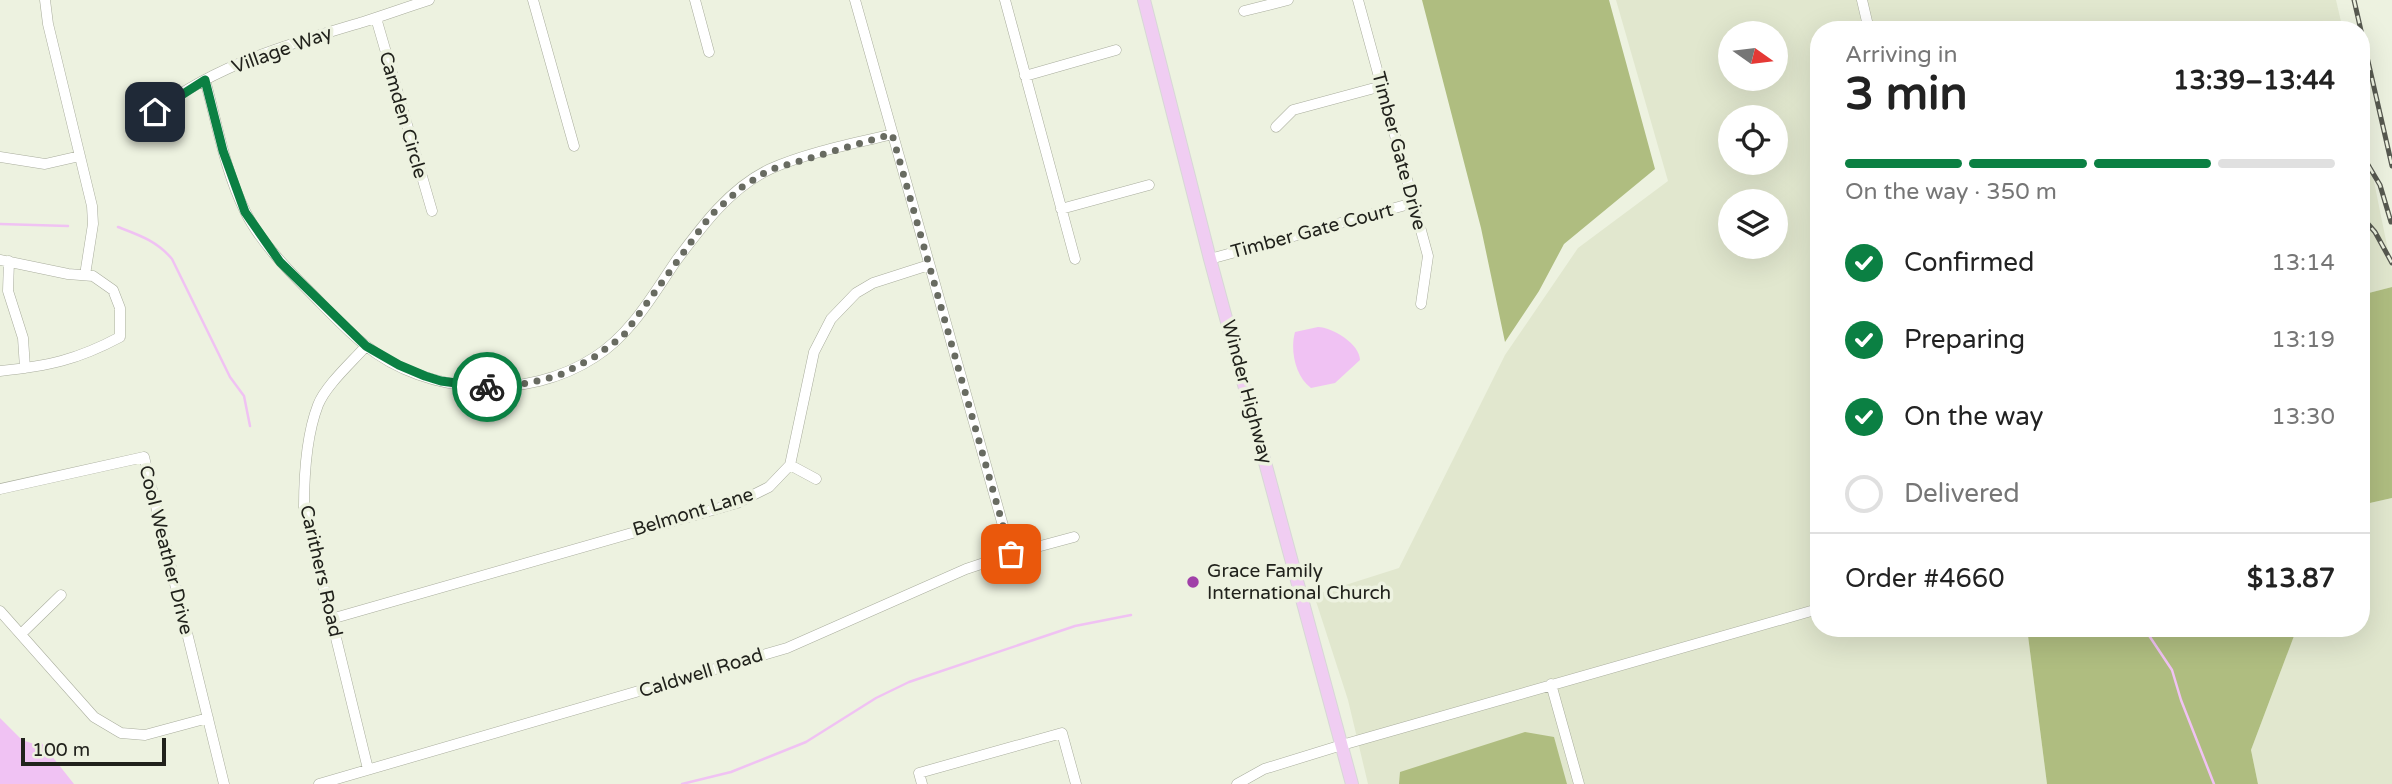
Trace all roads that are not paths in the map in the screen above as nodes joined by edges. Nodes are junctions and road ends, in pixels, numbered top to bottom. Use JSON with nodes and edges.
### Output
{"nodes":[{"id":1,"x":45,"y":0,"type":"edge"},
{"id":2,"x":429,"y":0,"type":"edge"},
{"id":3,"x":533,"y":0,"type":"edge"},
{"id":4,"x":695,"y":0,"type":"edge"},
{"id":5,"x":855,"y":0,"type":"edge"},
{"id":6,"x":1005,"y":0,"type":"edge"},
{"id":7,"x":1144,"y":0,"type":"edge"},
{"id":8,"x":1288,"y":0,"type":"edge"},
{"id":9,"x":1358,"y":0,"type":"edge"},
{"id":10,"x":1862,"y":0,"type":"edge"},
{"id":11,"x":1244,"y":11,"type":"dead end"},
{"id":12,"x":376,"y":18,"type":"junction"},
{"id":13,"x":1867,"y":21,"type":"edge"},
{"id":14,"x":1116,"y":50,"type":"dead end"},
{"id":15,"x":709,"y":51,"type":"dead end"},
{"id":16,"x":1025,"y":76,"type":"junction"},
{"id":17,"x":205,"y":80,"type":"junction"},
{"id":18,"x":1382,"y":86,"type":"junction"},
{"id":19,"x":144,"y":121,"type":"dead end"},
{"id":20,"x":1276,"y":127,"type":"dead end"},
{"id":21,"x":892,"y":134,"type":"junction"},
{"id":22,"x":575,"y":146,"type":"dead end"},
{"id":23,"x":80,"y":156,"type":"junction"},
{"id":24,"x":0,"y":157,"type":"edge"},
{"id":25,"x":1149,"y":185,"type":"dead end"},
{"id":26,"x":1413,"y":203,"type":"junction"},
{"id":27,"x":1062,"y":209,"type":"junction"},
{"id":28,"x":432,"y":211,"type":"dead end"},
{"id":29,"x":1075,"y":259,"type":"dead end"},
{"id":30,"x":1210,"y":259,"type":"junction"},
{"id":31,"x":5,"y":260,"type":"edge"},
{"id":32,"x":929,"y":265,"type":"junction"},
{"id":33,"x":85,"y":275,"type":"junction"},
{"id":34,"x":1421,"y":304,"type":"dead end"},
{"id":35,"x":366,"y":346,"type":"junction"},
{"id":36,"x":25,"y":368,"type":"junction"},
{"id":37,"x":0,"y":371,"type":"edge"},
{"id":38,"x":790,"y":465,"type":"junction"},
{"id":39,"x":816,"y":479,"type":"dead end"},
{"id":40,"x":0,"y":489,"type":"edge"},
{"id":41,"x":1074,"y":537,"type":"dead end"},
{"id":42,"x":1011,"y":554,"type":"junction"},
{"id":43,"x":61,"y":595,"type":"dead end"},
{"id":44,"x":1810,"y":610,"type":"edge"},
{"id":45,"x":0,"y":611,"type":"edge"},
{"id":46,"x":331,"y":619,"type":"junction"},
{"id":47,"x":21,"y":634,"type":"junction"},
{"id":48,"x":1551,"y":684,"type":"junction"},
{"id":49,"x":208,"y":718,"type":"junction"},
{"id":50,"x":1342,"y":745,"type":"junction"},
{"id":51,"x":368,"y":769,"type":"junction"},
{"id":52,"x":224,"y":784,"type":"edge"},
{"id":53,"x":319,"y":784,"type":"edge"},
{"id":54,"x":922,"y":784,"type":"edge"},
{"id":55,"x":1076,"y":784,"type":"edge"},
{"id":56,"x":1237,"y":784,"type":"edge"},
{"id":57,"x":1352,"y":784,"type":"edge"},
{"id":58,"x":1579,"y":784,"type":"edge"}],
"edges":[{"from":1,"to":23,"type":"street"},
{"from":2,"to":12,"type":"street","name":"Village Way"},
{"from":3,"to":22,"type":"street"},
{"from":4,"to":15,"type":"street"},
{"from":5,"to":21,"type":"street"},
{"from":6,"to":16,"type":"street"},
{"from":7,"to":30,"type":"main road","name":"Winder Highway"},
{"from":8,"to":11,"type":"street"},
{"from":9,"to":18,"type":"street","name":"Timber Gate Drive"},
{"from":10,"to":13,"type":"street"},
{"from":12,"to":17,"type":"street","name":"Village Way"},
{"from":12,"to":28,"type":"street","name":"Camden Circle"},
{"from":14,"to":16,"type":"street"},
{"from":16,"to":27,"type":"street"},
{"from":17,"to":19,"type":"street","name":"Village Way"},
{"from":17,"to":35,"type":"street"},
{"from":18,"to":20,"type":"street"},
{"from":18,"to":26,"type":"street","name":"Timber Gate Drive"},
{"from":21,"to":32,"type":"street"},
{"from":21,"to":35,"type":"street"},
{"from":23,"to":24,"type":"street"},
{"from":23,"to":33,"type":"street"},
{"from":25,"to":27,"type":"street"},
{"from":26,"to":30,"type":"street","name":"Timber Gate Court"},
{"from":26,"to":34,"type":"street","name":"Timber Gate Drive"},
{"from":27,"to":29,"type":"street"},
{"from":30,"to":50,"type":"main road","name":"Winder Highway"},
{"from":31,"to":33,"type":"street"},
{"from":31,"to":36,"type":"street"},
{"from":32,"to":38,"type":"street"},
{"from":32,"to":42,"type":"street"},
{"from":33,"to":36,"type":"street"},
{"from":35,"to":46,"type":"street","name":"Carithers Road"},
{"from":36,"to":37,"type":"street"},
{"from":38,"to":39,"type":"street"},
{"from":38,"to":46,"type":"street","name":"Belmont Lane"},
{"from":40,"to":49,"type":"street","name":"Cool Weather Drive"},
{"from":41,"to":42,"type":"street","name":"Caldwell Road"},
{"from":42,"to":51,"type":"street","name":"Caldwell Road"},
{"from":43,"to":47,"type":"street"},
{"from":44,"to":48,"type":"street"},
{"from":45,"to":47,"type":"street"},
{"from":46,"to":51,"type":"street","name":"Carithers Road"},
{"from":47,"to":49,"type":"street"},
{"from":48,"to":50,"type":"street"},
{"from":48,"to":58,"type":"street"},
{"from":49,"to":52,"type":"street","name":"Cool Weather Drive"},
{"from":50,"to":56,"type":"street"},
{"from":50,"to":57,"type":"main road","name":"Winder Highway"},
{"from":51,"to":53,"type":"street","name":"Caldwell Road"},
{"from":54,"to":55,"type":"street"}]}
